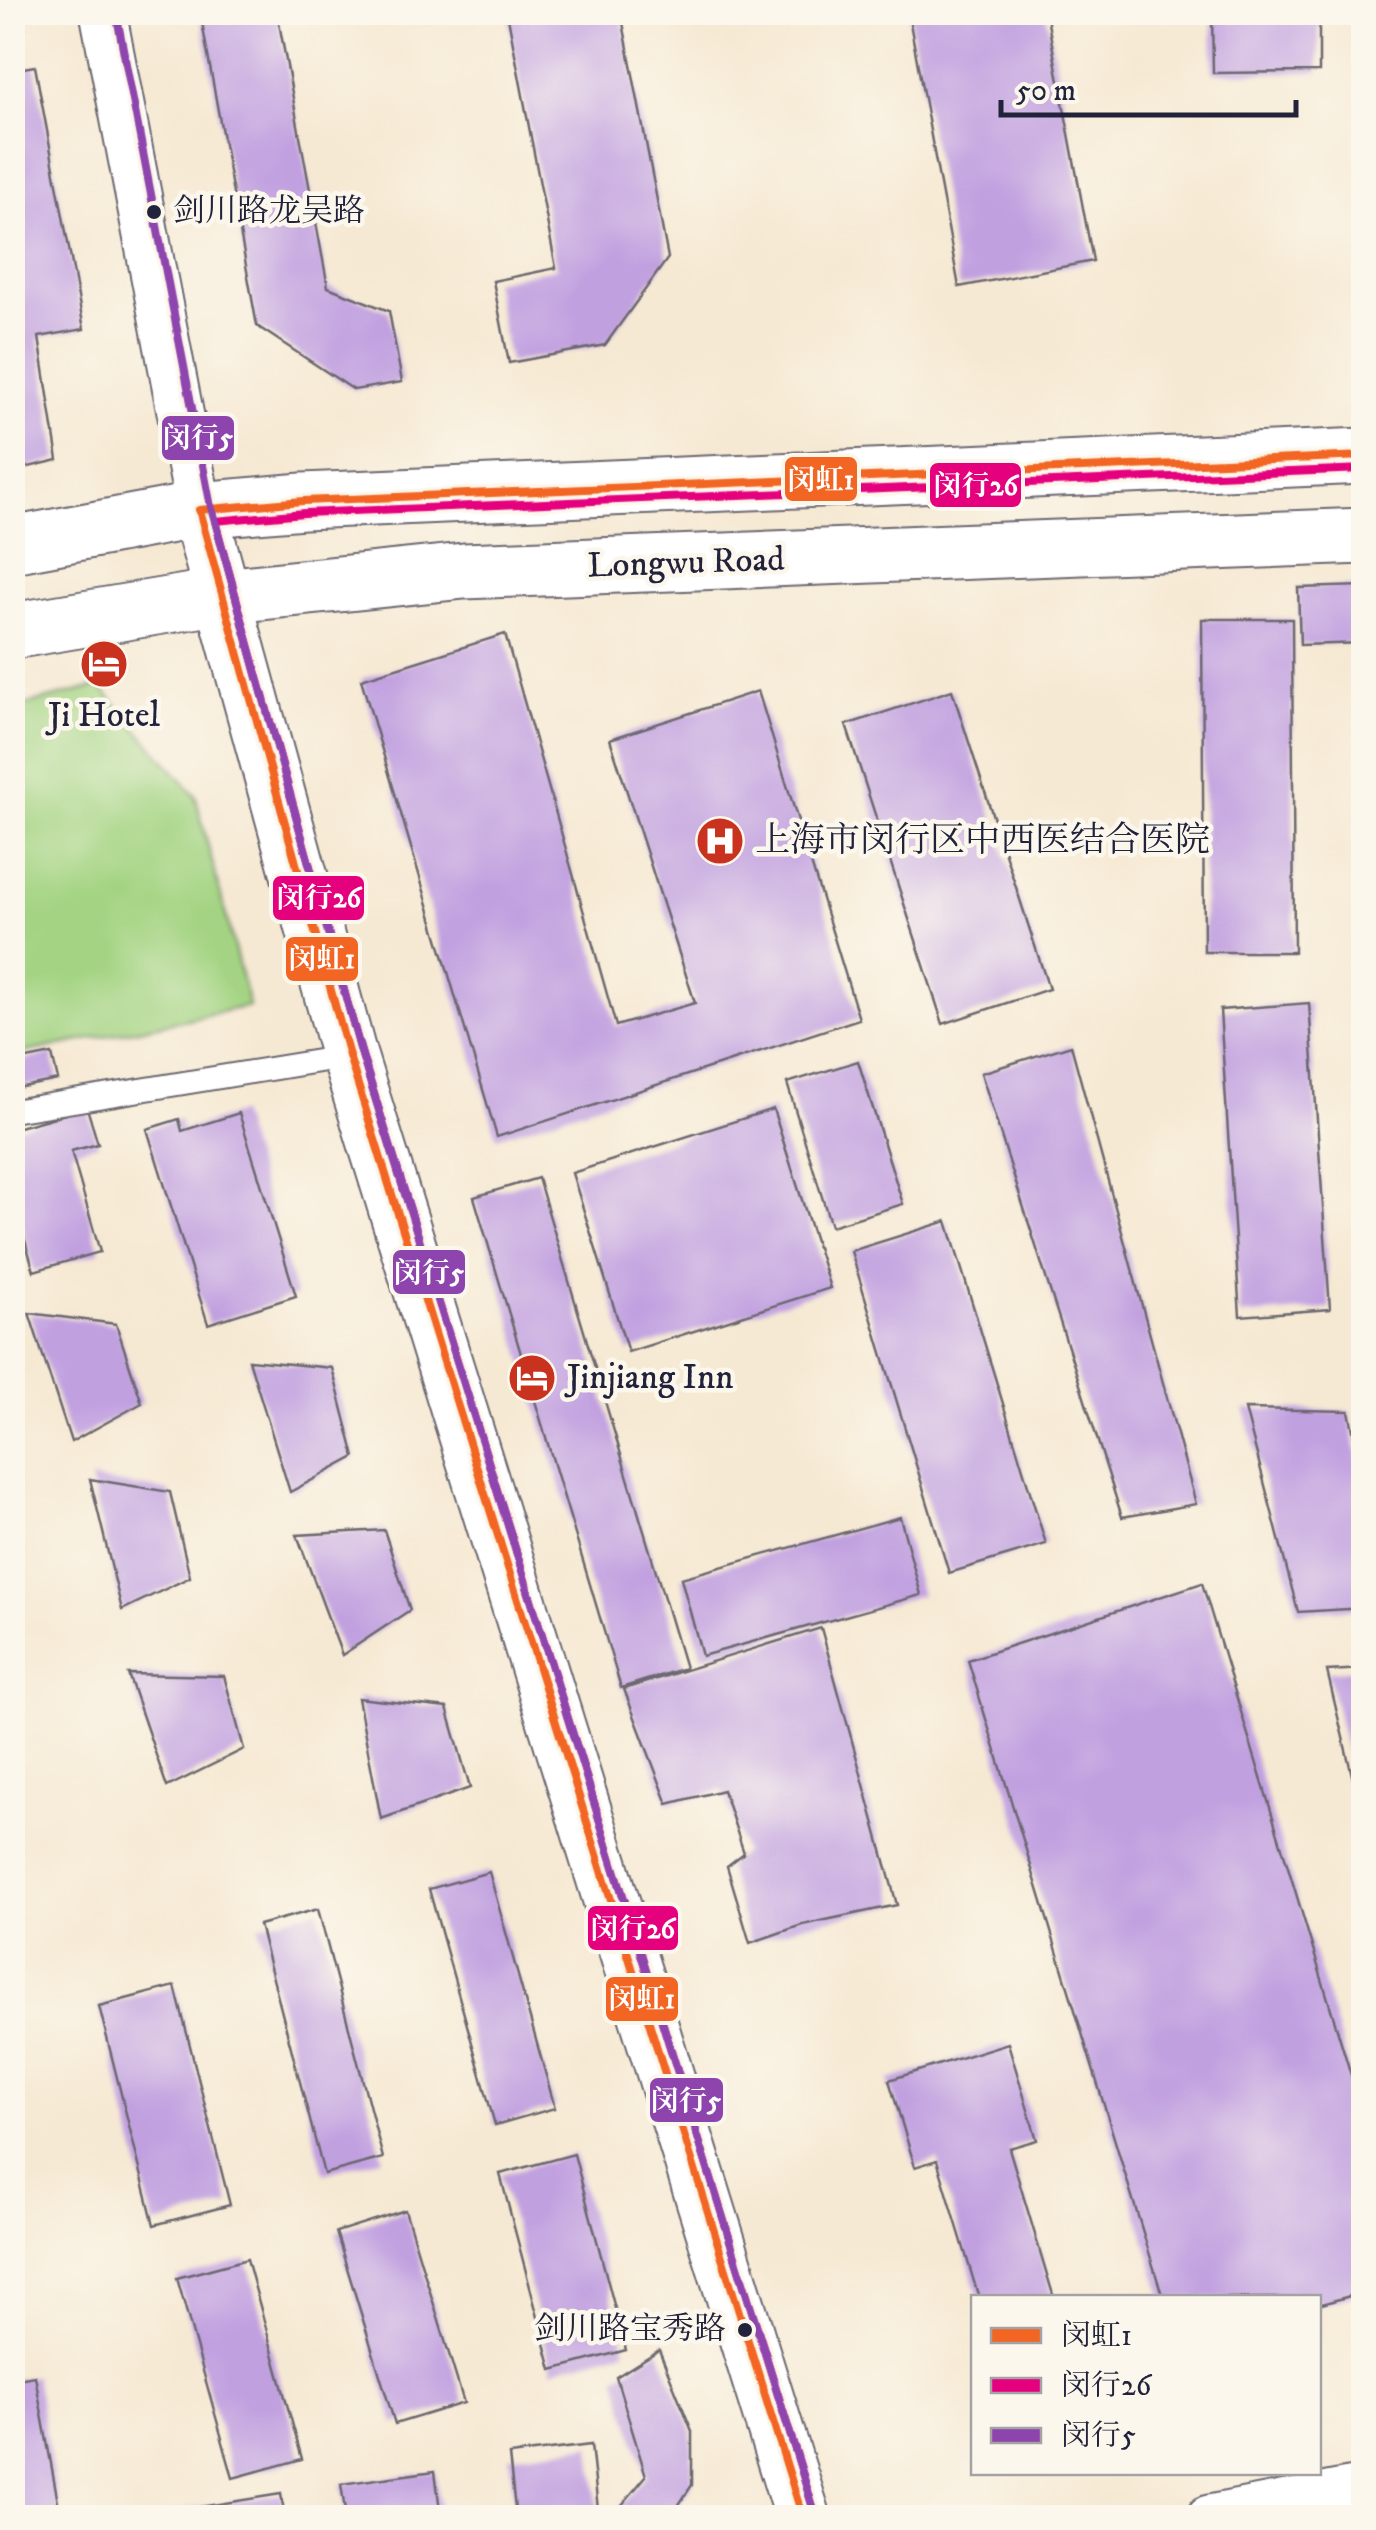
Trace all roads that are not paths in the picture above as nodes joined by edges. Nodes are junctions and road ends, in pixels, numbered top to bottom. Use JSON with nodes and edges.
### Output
{"nodes":[{"id":1,"x":103,"y":12,"type":"edge"},
{"id":2,"x":1364,"y":456,"type":"edge"},
{"id":3,"x":198,"y":510,"type":"junction"},
{"id":4,"x":1364,"y":536,"type":"edge"},
{"id":5,"x":12,"y":544,"type":"edge"},
{"id":6,"x":222,"y":596,"type":"junction"},
{"id":7,"x":12,"y":631,"type":"edge"},
{"id":8,"x":349,"y":1056,"type":"junction"},
{"id":9,"x":12,"y":1111,"type":"edge"},
{"id":10,"x":1364,"y":2488,"type":"edge"},
{"id":11,"x":803,"y":2518,"type":"edge"},
{"id":12,"x":1209,"y":2518,"type":"edge"}],
"edges":[{"from":1,"to":3,"type":"street"},
{"from":2,"to":3,"type":"main road"},
{"from":3,"to":5,"type":"main road"},
{"from":3,"to":6,"type":"main road"},
{"from":4,"to":6,"type":"main road","name":"Longwu Road"},
{"from":6,"to":7,"type":"main road","name":"Longwu Road"},
{"from":6,"to":8,"type":"main road"},
{"from":8,"to":9,"type":"lane"},
{"from":8,"to":11,"type":"main road"},
{"from":10,"to":12,"type":"street"}]}
